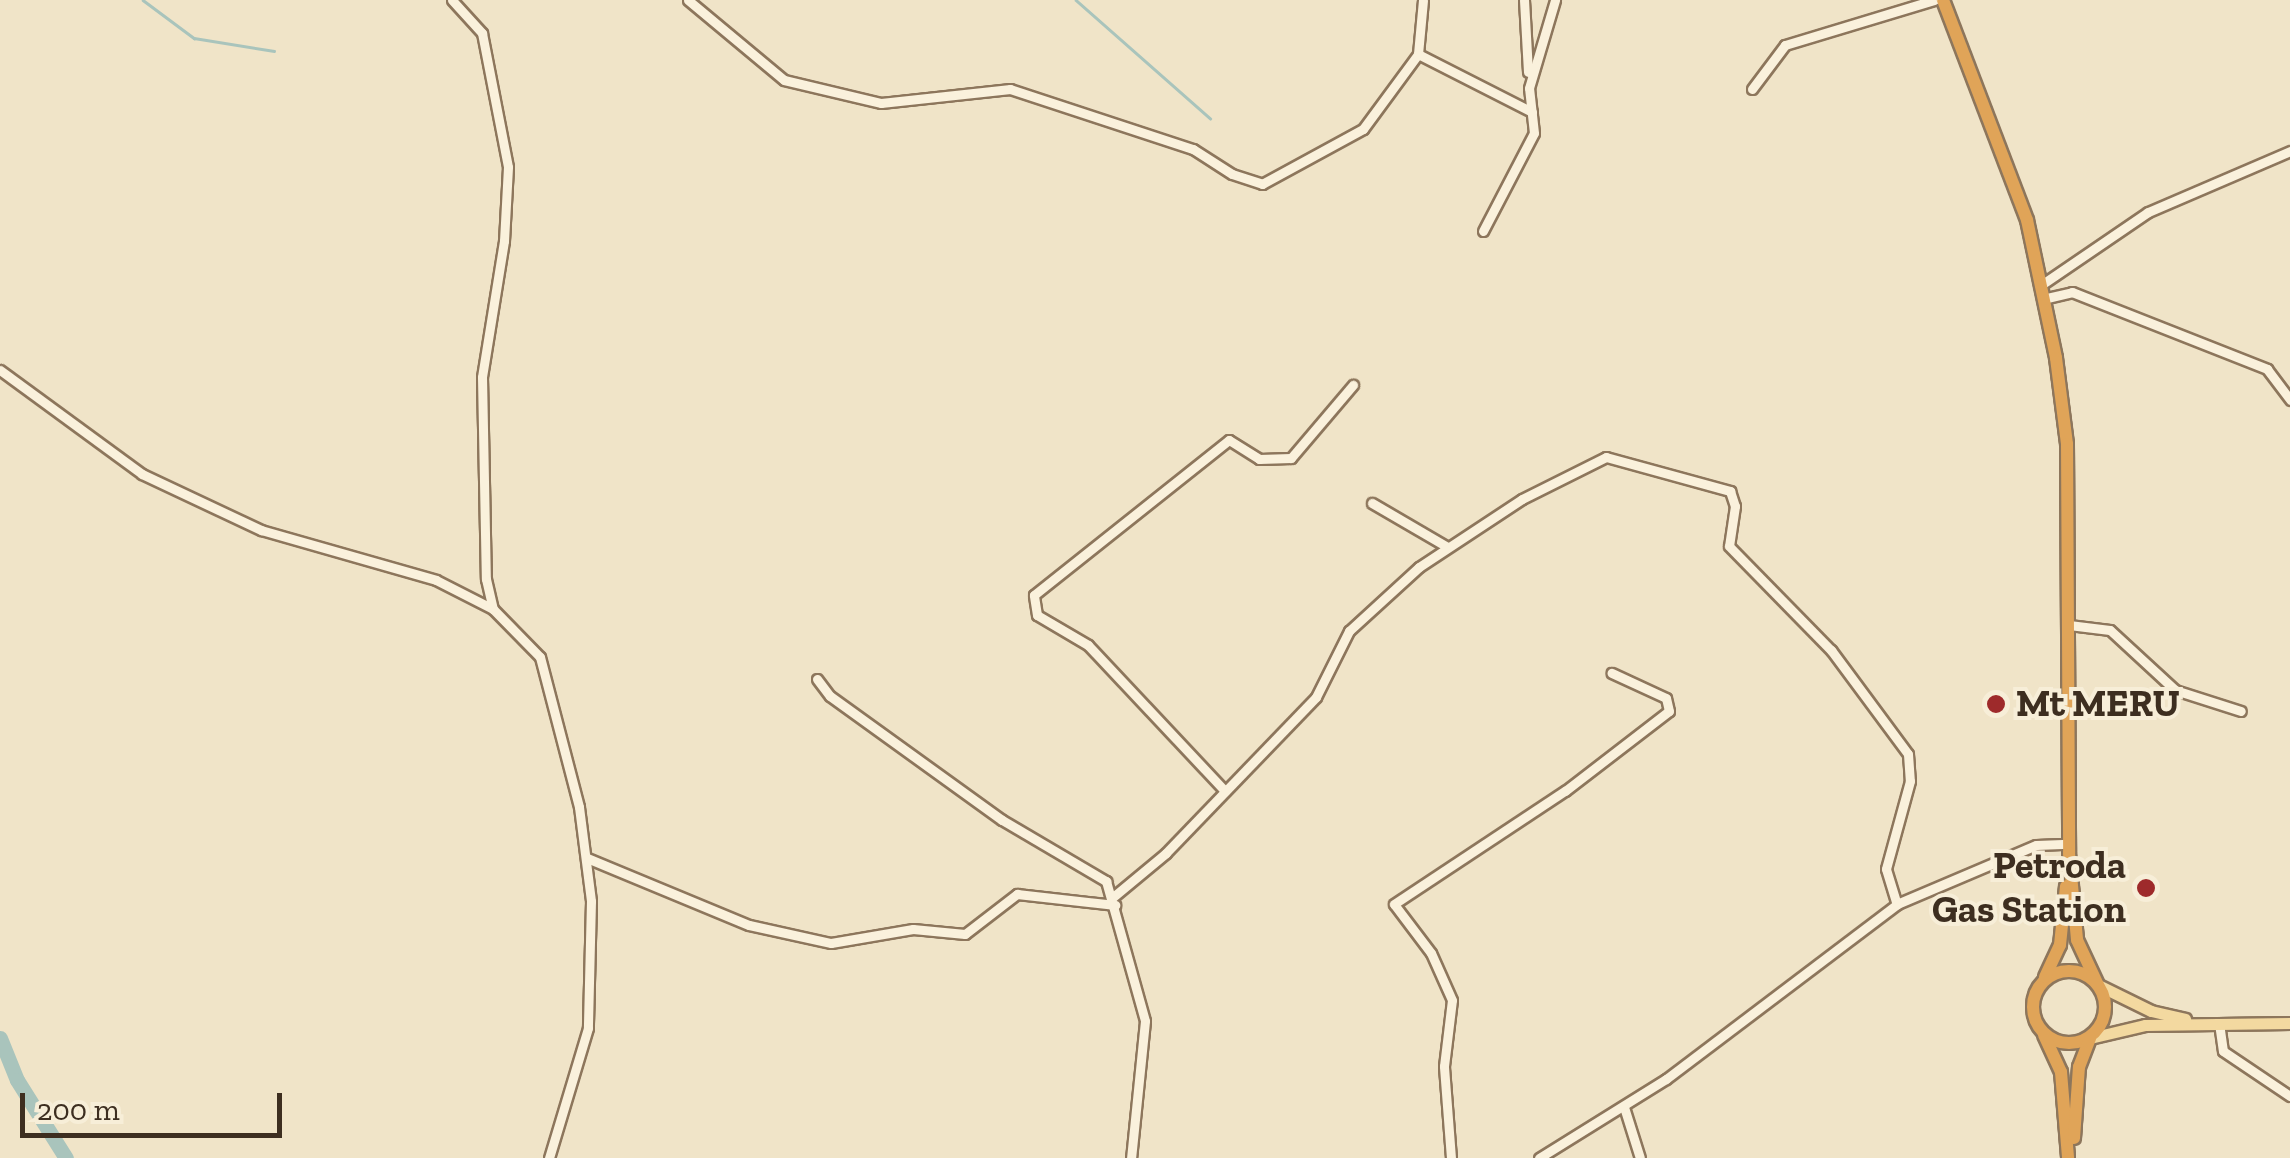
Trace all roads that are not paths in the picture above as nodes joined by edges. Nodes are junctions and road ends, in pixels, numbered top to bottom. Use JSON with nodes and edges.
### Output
{"nodes":[{"id":1,"x":452,"y":0,"type":"edge"},
{"id":2,"x":688,"y":0,"type":"edge"},
{"id":3,"x":1423,"y":0,"type":"edge"},
{"id":4,"x":1524,"y":0,"type":"edge"},
{"id":5,"x":1555,"y":0,"type":"edge"},
{"id":6,"x":1934,"y":0,"type":"edge"},
{"id":7,"x":1943,"y":0,"type":"edge"},
{"id":8,"x":1418,"y":54,"type":"junction"},
{"id":9,"x":1529,"y":88,"type":"junction"},
{"id":10,"x":1752,"y":89,"type":"dead end"},
{"id":11,"x":1532,"y":112,"type":"junction"},
{"id":12,"x":2290,"y":151,"type":"edge"},
{"id":13,"x":1483,"y":231,"type":"dead end"},
{"id":14,"x":2044,"y":283,"type":"junction"},
{"id":15,"x":2046,"y":298,"type":"junction"},
{"id":16,"x":0,"y":370,"type":"edge"},
{"id":17,"x":1354,"y":385,"type":"dead end"},
{"id":18,"x":2290,"y":400,"type":"edge"},
{"id":19,"x":1372,"y":503,"type":"dead end"},
{"id":20,"x":1446,"y":546,"type":"junction"},
{"id":21,"x":493,"y":608,"type":"junction"},
{"id":22,"x":2069,"y":625,"type":"junction"},
{"id":23,"x":1612,"y":673,"type":"dead end"},
{"id":24,"x":817,"y":679,"type":"dead end"},
{"id":25,"x":2240,"y":711,"type":"dead end"},
{"id":26,"x":1224,"y":791,"type":"junction"},
{"id":27,"x":2069,"y":849,"type":"junction"},
{"id":28,"x":587,"y":858,"type":"junction"},
{"id":29,"x":1114,"y":901,"type":"junction"},
{"id":30,"x":1897,"y":904,"type":"junction"},
{"id":31,"x":2042,"y":984,"type":"junction"},
{"id":32,"x":2098,"y":985,"type":"junction"},
{"id":33,"x":2204,"y":1023,"type":"junction"},
{"id":34,"x":2219,"y":1023,"type":"junction"},
{"id":35,"x":2290,"y":1023,"type":"edge"},
{"id":36,"x":2040,"y":1029,"type":"junction"},
{"id":37,"x":2090,"y":1038,"type":"junction"},
{"id":38,"x":2290,"y":1096,"type":"edge"},
{"id":39,"x":1624,"y":1107,"type":"junction"},
{"id":40,"x":549,"y":1158,"type":"edge"},
{"id":41,"x":1131,"y":1158,"type":"edge"},
{"id":42,"x":1450,"y":1158,"type":"edge"},
{"id":43,"x":1539,"y":1158,"type":"edge"},
{"id":44,"x":1640,"y":1158,"type":"edge"},
{"id":45,"x":2071,"y":1158,"type":"edge"}],
"edges":[{"from":1,"to":21,"type":"street"},
{"from":2,"to":8,"type":"street"},
{"from":3,"to":8,"type":"street"},
{"from":4,"to":9,"type":"street"},
{"from":5,"to":9,"type":"street"},
{"from":6,"to":10,"type":"street"},
{"from":7,"to":14,"type":"highway"},
{"from":8,"to":11,"type":"street"},
{"from":9,"to":11,"type":"street"},
{"from":11,"to":13,"type":"street"},
{"from":12,"to":14,"type":"street"},
{"from":14,"to":15,"type":"highway"},
{"from":15,"to":18,"type":"street"},
{"from":15,"to":22,"type":"highway"},
{"from":16,"to":21,"type":"street"},
{"from":17,"to":26,"type":"street"},
{"from":19,"to":20,"type":"street"},
{"from":20,"to":26,"type":"street"},
{"from":20,"to":30,"type":"street"},
{"from":21,"to":28,"type":"street"},
{"from":22,"to":25,"type":"street"},
{"from":22,"to":27,"type":"highway"},
{"from":23,"to":42,"type":"street"},
{"from":24,"to":29,"type":"street"},
{"from":26,"to":29,"type":"street"},
{"from":27,"to":30,"type":"street"},
{"from":27,"to":31,"type":"highway"},
{"from":27,"to":32,"type":"highway"},
{"from":28,"to":29,"type":"street"},
{"from":28,"to":40,"type":"street"},
{"from":29,"to":41,"type":"street"},
{"from":30,"to":39,"type":"street"},
{"from":31,"to":32,"type":"highway"},
{"from":31,"to":36,"type":"highway"},
{"from":32,"to":33,"type":"main road"},
{"from":32,"to":37,"type":"highway"},
{"from":33,"to":34,"type":"main road"},
{"from":33,"to":37,"type":"main road"},
{"from":34,"to":35,"type":"main road"},
{"from":34,"to":38,"type":"street"},
{"from":36,"to":37,"type":"highway"},
{"from":36,"to":45,"type":"highway"},
{"from":37,"to":45,"type":"highway"},
{"from":39,"to":43,"type":"street"},
{"from":39,"to":44,"type":"street"}]}
